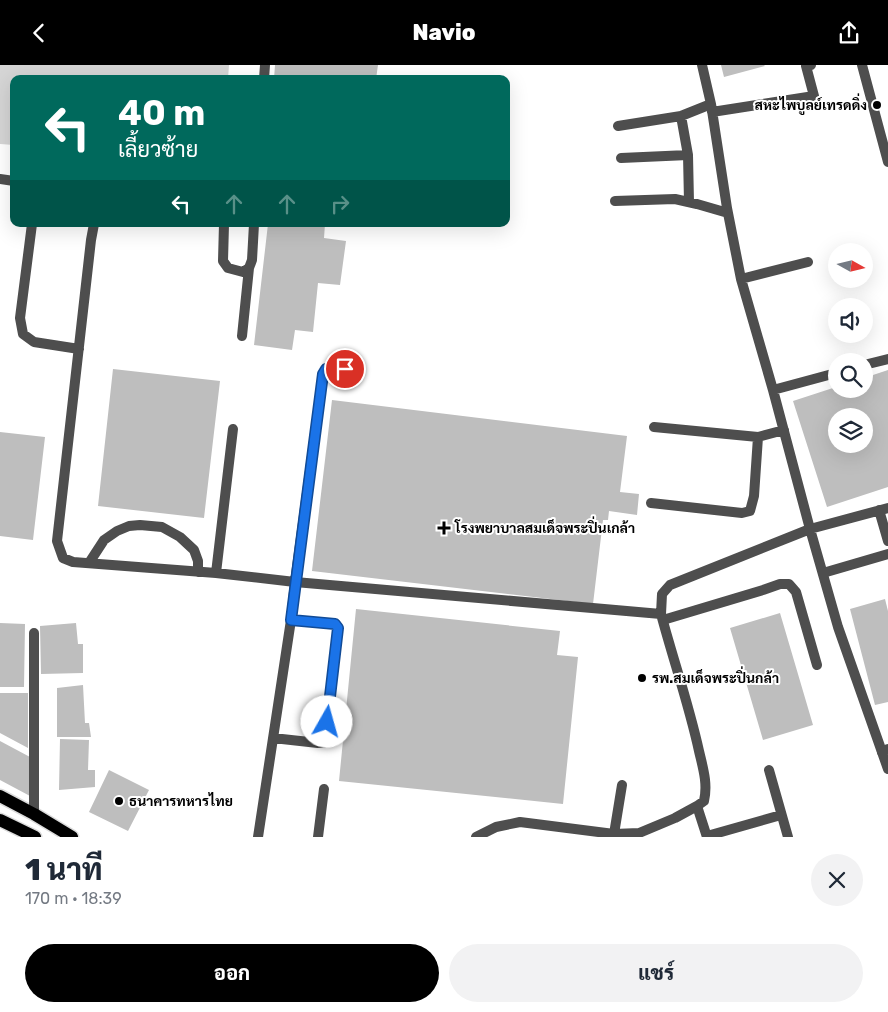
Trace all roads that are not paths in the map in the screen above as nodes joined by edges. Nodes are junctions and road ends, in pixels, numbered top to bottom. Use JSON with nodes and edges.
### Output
{"nodes":[{"id":1,"x":702,"y":65,"type":"edge"},
{"id":2,"x":811,"y":65,"type":"edge"},
{"id":3,"x":862,"y":65,"type":"edge"},
{"id":4,"x":711,"y":108,"type":"junction"},
{"id":5,"x":681,"y":116,"type":"junction"},
{"id":6,"x":618,"y":126,"type":"dead end"},
{"id":7,"x":688,"y":155,"type":"junction"},
{"id":8,"x":621,"y":158,"type":"dead end"},
{"id":9,"x":888,"y":162,"type":"edge"},
{"id":10,"x":615,"y":201,"type":"dead end"},
{"id":11,"x":689,"y":202,"type":"junction"},
{"id":12,"x":728,"y":213,"type":"junction"},
{"id":13,"x":32,"y":227,"type":"edge"},
{"id":14,"x":93,"y":227,"type":"edge"},
{"id":15,"x":224,"y":227,"type":"edge"},
{"id":16,"x":254,"y":227,"type":"edge"},
{"id":17,"x":808,"y":262,"type":"dead end"},
{"id":18,"x":249,"y":268,"type":"junction"},
{"id":19,"x":741,"y":279,"type":"junction"},
{"id":20,"x":242,"y":336,"type":"dead end"},
{"id":21,"x":79,"y":349,"type":"junction"},
{"id":22,"x":888,"y":359,"type":"edge"},
{"id":23,"x":873,"y":363,"type":"edge"},
{"id":24,"x":358,"y":370,"type":"dead end"},
{"id":25,"x":828,"y":375,"type":"edge"},
{"id":26,"x":773,"y":389,"type":"junction"},
{"id":27,"x":654,"y":427,"type":"dead end"},
{"id":28,"x":233,"y":429,"type":"dead end"},
{"id":29,"x":784,"y":430,"type":"junction"},
{"id":30,"x":758,"y":437,"type":"junction"},
{"id":31,"x":652,"y":503,"type":"dead end"},
{"id":32,"x":883,"y":509,"type":"edge"},
{"id":33,"x":810,"y":529,"type":"junction"},
{"id":34,"x":888,"y":541,"type":"edge"},
{"id":35,"x":888,"y":554,"type":"edge"},
{"id":36,"x":89,"y":563,"type":"junction"},
{"id":37,"x":198,"y":572,"type":"junction"},
{"id":38,"x":216,"y":573,"type":"junction"},
{"id":39,"x":822,"y":573,"type":"junction"},
{"id":40,"x":295,"y":582,"type":"junction"},
{"id":41,"x":662,"y":617,"type":"junction"},
{"id":42,"x":291,"y":620,"type":"junction"},
{"id":43,"x":34,"y":633,"type":"dead end"},
{"id":44,"x":816,"y":665,"type":"dead end"},
{"id":45,"x":273,"y":738,"type":"junction"},
{"id":46,"x":885,"y":750,"type":"edge"},
{"id":47,"x":888,"y":769,"type":"edge"},
{"id":48,"x":769,"y":770,"type":"dead end"},
{"id":49,"x":622,"y":785,"type":"dead end"},
{"id":50,"x":324,"y":789,"type":"dead end"},
{"id":51,"x":0,"y":797,"type":"edge"},
{"id":52,"x":697,"y":806,"type":"junction"},
{"id":53,"x":34,"y":814,"type":"junction"},
{"id":54,"x":781,"y":815,"type":"junction"},
{"id":55,"x":0,"y":820,"type":"edge"},
{"id":56,"x":614,"y":834,"type":"junction"},
{"id":57,"x":639,"y":835,"type":"edge"},
{"id":58,"x":34,"y":837,"type":"edge"},
{"id":59,"x":72,"y":837,"type":"edge"},
{"id":60,"x":258,"y":837,"type":"edge"},
{"id":61,"x":318,"y":837,"type":"edge"},
{"id":62,"x":476,"y":837,"type":"edge"},
{"id":63,"x":707,"y":837,"type":"edge"},
{"id":64,"x":788,"y":837,"type":"edge"}],
"edges":[{"from":1,"to":4,"type":"street"},
{"from":2,"to":4,"type":"street"},
{"from":3,"to":9,"type":"street"},
{"from":4,"to":5,"type":"street"},
{"from":4,"to":12,"type":"street"},
{"from":5,"to":6,"type":"street"},
{"from":5,"to":7,"type":"street"},
{"from":7,"to":8,"type":"street"},
{"from":7,"to":11,"type":"street"},
{"from":10,"to":11,"type":"street"},
{"from":11,"to":12,"type":"street"},
{"from":12,"to":19,"type":"street"},
{"from":13,"to":21,"type":"street"},
{"from":14,"to":21,"type":"street"},
{"from":15,"to":18,"type":"street"},
{"from":16,"to":18,"type":"street"},
{"from":17,"to":19,"type":"street"},
{"from":18,"to":20,"type":"street"},
{"from":19,"to":26,"type":"street"},
{"from":21,"to":36,"type":"street"},
{"from":22,"to":23,"type":"street"},
{"from":24,"to":40,"type":"street"},
{"from":25,"to":26,"type":"street"},
{"from":26,"to":29,"type":"street"},
{"from":27,"to":30,"type":"street"},
{"from":28,"to":38,"type":"street"},
{"from":29,"to":30,"type":"street"},
{"from":29,"to":33,"type":"street"},
{"from":30,"to":31,"type":"street"},
{"from":32,"to":33,"type":"street"},
{"from":32,"to":34,"type":"street"},
{"from":33,"to":39,"type":"street"},
{"from":33,"to":41,"type":"street"},
{"from":35,"to":39,"type":"street"},
{"from":36,"to":37,"type":"street"},
{"from":36,"to":37,"type":"street"},
{"from":37,"to":38,"type":"street"},
{"from":38,"to":40,"type":"street"},
{"from":39,"to":46,"type":"street"},
{"from":40,"to":41,"type":"street"},
{"from":40,"to":42,"type":"street"},
{"from":41,"to":44,"type":"street"},
{"from":41,"to":52,"type":"street"},
{"from":42,"to":45,"type":"street"},
{"from":42,"to":45,"type":"street"},
{"from":43,"to":53,"type":"street"},
{"from":45,"to":60,"type":"street"},
{"from":46,"to":47,"type":"street"},
{"from":48,"to":54,"type":"street"},
{"from":49,"to":56,"type":"street"},
{"from":50,"to":61,"type":"street"},
{"from":51,"to":53,"type":"main road"},
{"from":52,"to":57,"type":"street"},
{"from":52,"to":63,"type":"street"},
{"from":53,"to":59,"type":"main road"},
{"from":54,"to":63,"type":"street"},
{"from":54,"to":64,"type":"street"},
{"from":55,"to":58,"type":"main road"},
{"from":56,"to":57,"type":"street"},
{"from":56,"to":62,"type":"street"}]}
